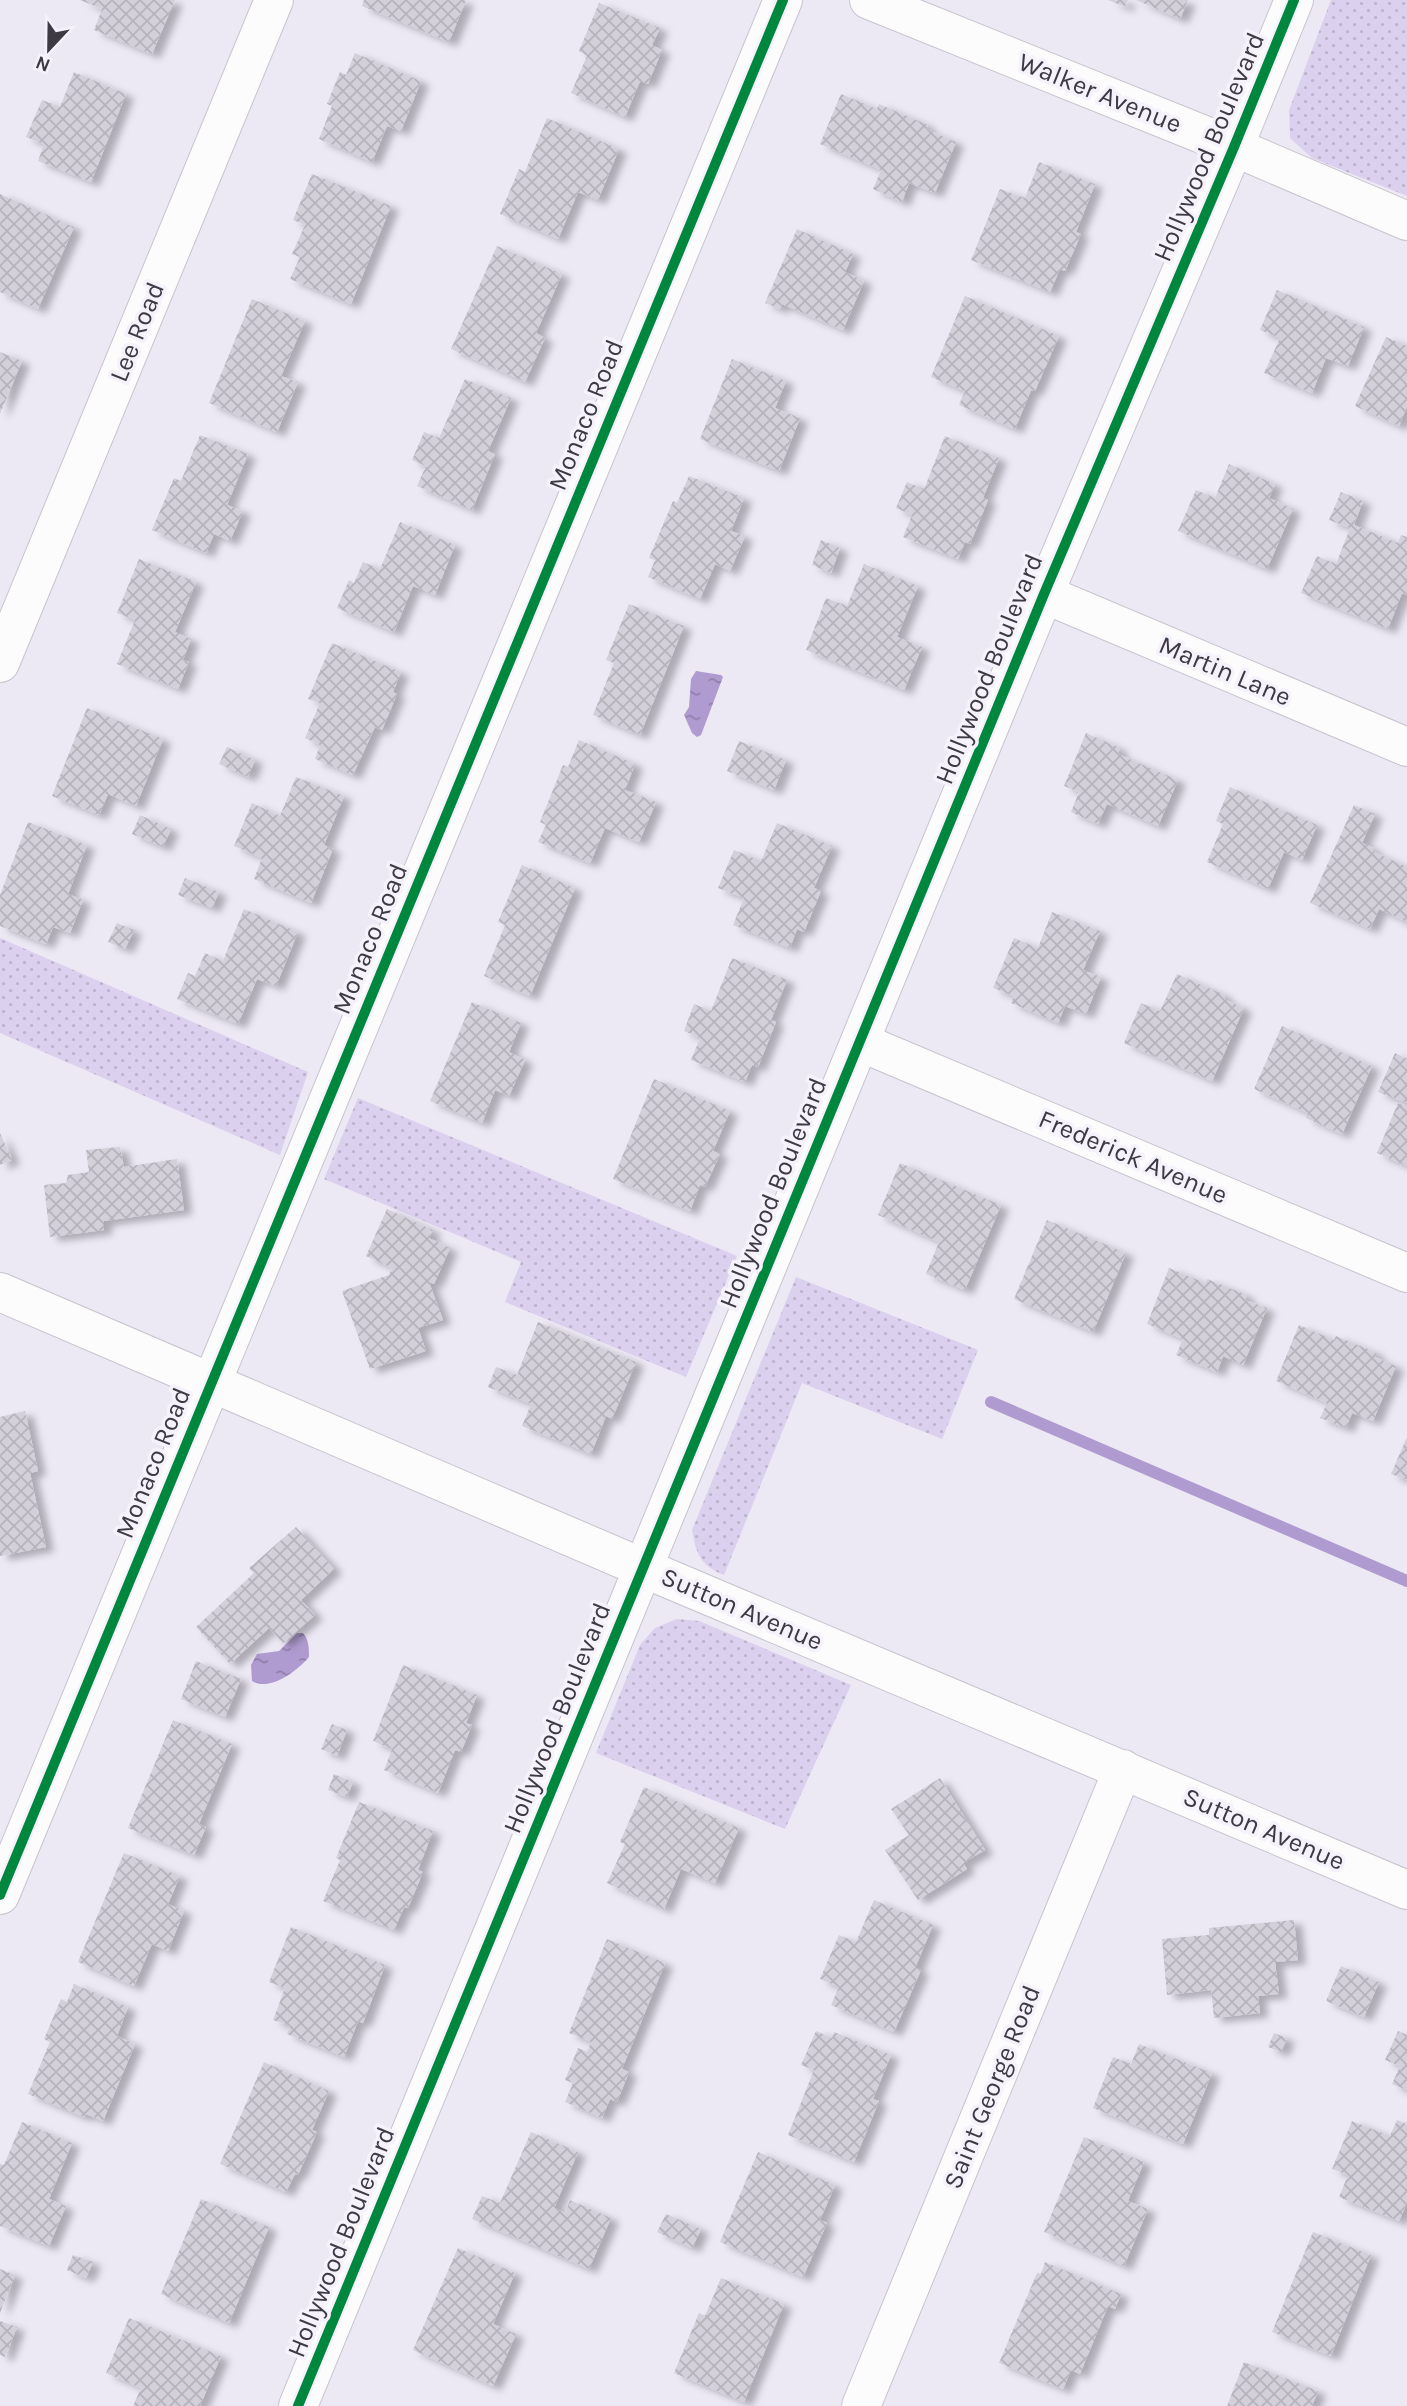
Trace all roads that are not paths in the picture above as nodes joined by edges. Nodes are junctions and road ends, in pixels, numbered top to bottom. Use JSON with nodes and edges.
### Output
{"nodes":[{"id":1,"x":274,"y":0,"type":"edge"},
{"id":2,"x":783,"y":0,"type":"edge"},
{"id":3,"x":869,"y":0,"type":"edge"},
{"id":4,"x":1294,"y":0,"type":"edge"},
{"id":5,"x":1234,"y":147,"type":"junction"},
{"id":6,"x":1407,"y":221,"type":"edge"},
{"id":7,"x":1044,"y":594,"type":"junction"},
{"id":8,"x":0,"y":663,"type":"edge"},
{"id":9,"x":1407,"y":747,"type":"edge"},
{"id":10,"x":860,"y":1042,"type":"junction"},
{"id":11,"x":1407,"y":1272,"type":"edge"},
{"id":12,"x":0,"y":1292,"type":"edge"},
{"id":13,"x":211,"y":1381,"type":"junction"},
{"id":14,"x":643,"y":1568,"type":"junction"},
{"id":15,"x":1123,"y":1769,"type":"junction"},
{"id":16,"x":1407,"y":1889,"type":"edge"},
{"id":17,"x":0,"y":1895,"type":"edge"},
{"id":18,"x":298,"y":2406,"type":"edge"},
{"id":19,"x":861,"y":2406,"type":"edge"}],
"edges":[{"from":1,"to":8,"type":"street","name":"Lee Road"},
{"from":2,"to":13,"type":"street","name":"Monaco Road"},
{"from":3,"to":5,"type":"street","name":"Walker Avenue"},
{"from":4,"to":5,"type":"street","name":"Hollywood Boulevard"},
{"from":5,"to":6,"type":"street","name":"Walker Avenue"},
{"from":5,"to":7,"type":"street","name":"Hollywood Boulevard"},
{"from":7,"to":9,"type":"street","name":"Martin Lane"},
{"from":7,"to":10,"type":"street","name":"Hollywood Boulevard"},
{"from":10,"to":11,"type":"street","name":"Frederick Avenue"},
{"from":10,"to":14,"type":"street","name":"Hollywood Boulevard"},
{"from":12,"to":13,"type":"street","name":"Sutton Avenue"},
{"from":13,"to":14,"type":"street","name":"Sutton Avenue"},
{"from":13,"to":17,"type":"street","name":"Monaco Road"},
{"from":14,"to":15,"type":"street","name":"Sutton Avenue"},
{"from":14,"to":18,"type":"street","name":"Hollywood Boulevard"},
{"from":15,"to":16,"type":"street","name":"Sutton Avenue"},
{"from":15,"to":19,"type":"street","name":"Saint George Road"}]}
